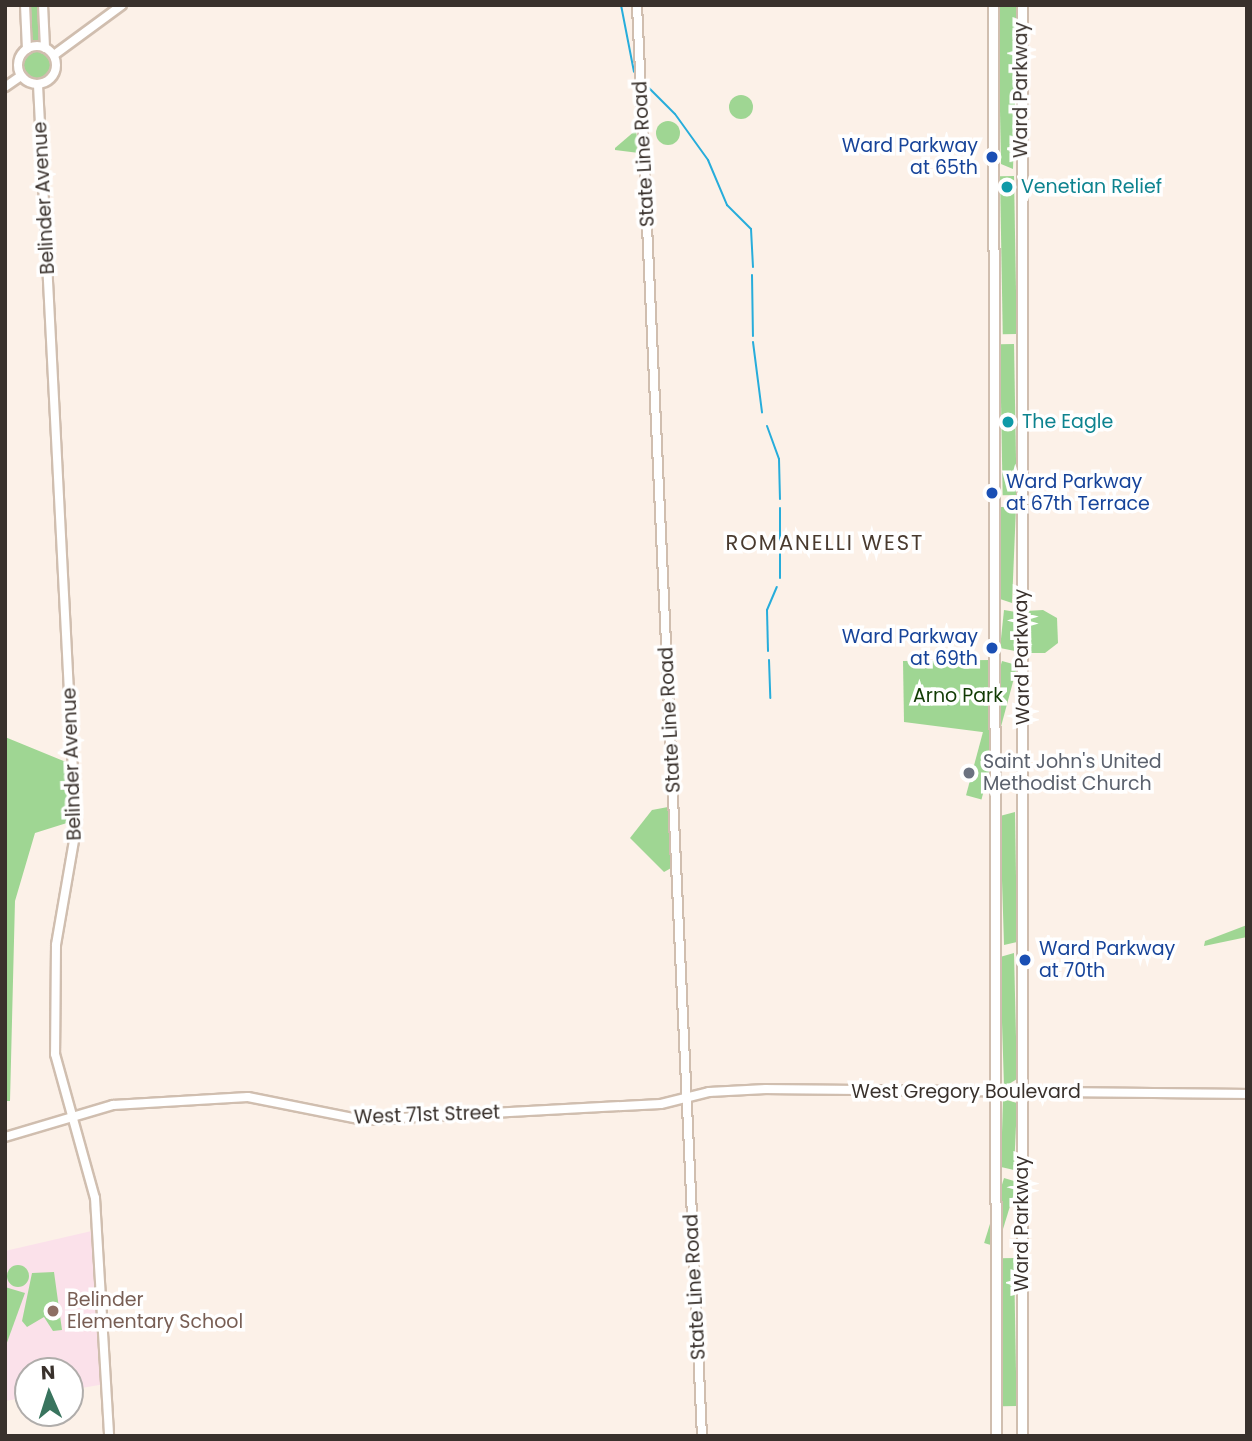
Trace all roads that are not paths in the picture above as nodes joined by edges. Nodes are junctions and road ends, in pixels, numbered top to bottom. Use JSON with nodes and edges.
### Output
{"nodes":[{"id":1,"x":25,"y":5,"type":"edge"},
{"id":2,"x":43,"y":5,"type":"edge"},
{"id":3,"x":122,"y":5,"type":"edge"},
{"id":4,"x":637,"y":5,"type":"edge"},
{"id":5,"x":993,"y":5,"type":"edge"},
{"id":6,"x":1022,"y":5,"type":"edge"},
{"id":7,"x":45,"y":48,"type":"junction"},
{"id":8,"x":27,"y":49,"type":"junction"},
{"id":9,"x":54,"y":55,"type":"junction"},
{"id":10,"x":21,"y":76,"type":"junction"},
{"id":11,"x":38,"y":85,"type":"junction"},
{"id":12,"x":5,"y":87,"type":"edge"},
{"id":13,"x":996,"y":1092,"type":"junction"},
{"id":14,"x":1022,"y":1092,"type":"junction"},
{"id":15,"x":1247,"y":1094,"type":"edge"},
{"id":16,"x":687,"y":1098,"type":"junction"},
{"id":17,"x":69,"y":1117,"type":"junction"},
{"id":18,"x":5,"y":1137,"type":"edge"},
{"id":19,"x":109,"y":1436,"type":"edge"},
{"id":20,"x":702,"y":1436,"type":"edge"},
{"id":21,"x":996,"y":1436,"type":"edge"},
{"id":22,"x":1022,"y":1436,"type":"edge"}],
"edges":[{"from":1,"to":8,"type":"street"},
{"from":2,"to":7,"type":"street"},
{"from":3,"to":9,"type":"street"},
{"from":4,"to":16,"type":"street","name":"State Line Road"},
{"from":5,"to":13,"type":"main road","name":"Ward Parkway"},
{"from":6,"to":14,"type":"main road","name":"Ward Parkway"},
{"from":7,"to":8,"type":"street"},
{"from":7,"to":9,"type":"street"},
{"from":8,"to":10,"type":"street"},
{"from":9,"to":11,"type":"street"},
{"from":10,"to":11,"type":"street"},
{"from":10,"to":12,"type":"street"},
{"from":11,"to":17,"type":"street","name":"Belinder Avenue"},
{"from":13,"to":14,"type":"street","name":"West Gregory Boulevard"},
{"from":13,"to":16,"type":"street","name":"West Gregory Boulevard"},
{"from":13,"to":21,"type":"main road","name":"Ward Parkway"},
{"from":14,"to":15,"type":"street","name":"West Gregory Boulevard"},
{"from":14,"to":22,"type":"main road","name":"Ward Parkway"},
{"from":16,"to":17,"type":"street","name":"West 71st Street"},
{"from":16,"to":20,"type":"street","name":"State Line Road"},
{"from":17,"to":18,"type":"street","name":"West 71st Street"},
{"from":17,"to":19,"type":"street","name":"Belinder Avenue"}]}
